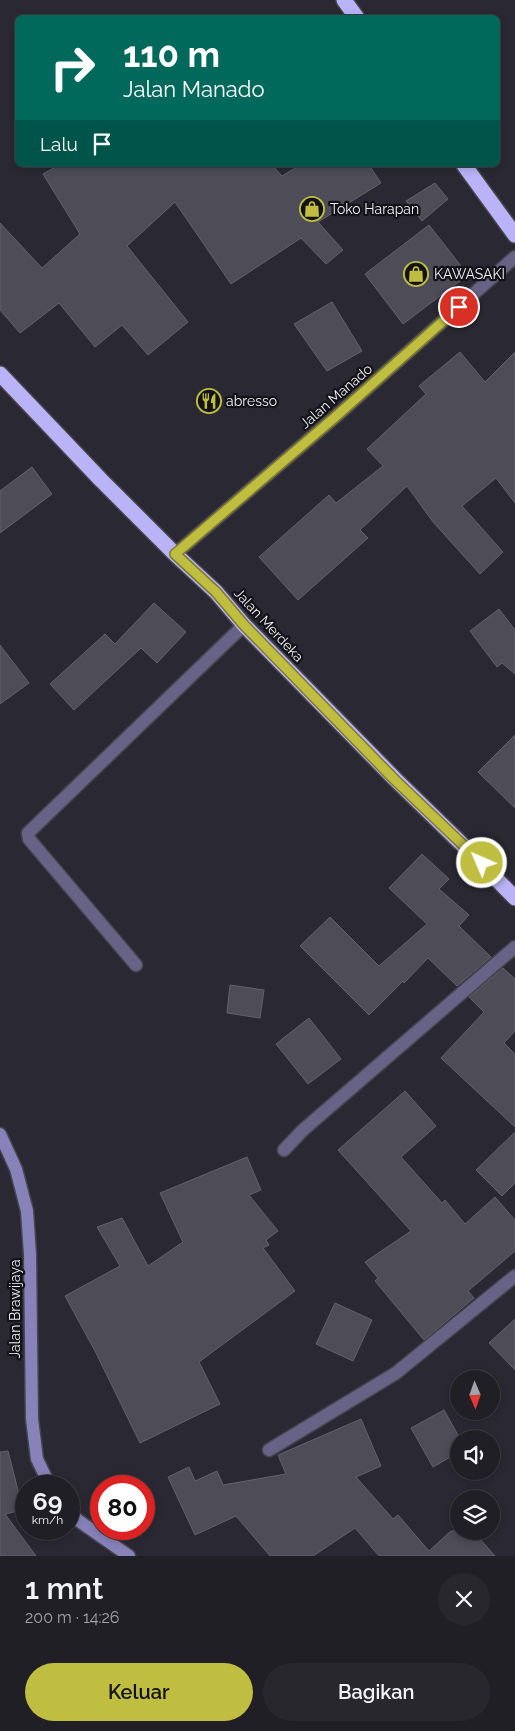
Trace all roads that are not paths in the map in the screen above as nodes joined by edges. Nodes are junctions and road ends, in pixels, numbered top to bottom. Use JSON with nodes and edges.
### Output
{"nodes":[{"id":1,"x":344,"y":0,"type":"edge"},
{"id":2,"x":355,"y":15,"type":"edge"},
{"id":3,"x":465,"y":167,"type":"edge"},
{"id":4,"x":515,"y":235,"type":"edge"},
{"id":5,"x":515,"y":257,"type":"edge"},
{"id":6,"x":0,"y":374,"type":"edge"},
{"id":7,"x":175,"y":554,"type":"junction"},
{"id":8,"x":244,"y":625,"type":"junction"},
{"id":9,"x":515,"y":898,"type":"edge"},
{"id":10,"x":515,"y":946,"type":"edge"},
{"id":11,"x":136,"y":965,"type":"dead end"},
{"id":12,"x":0,"y":1134,"type":"edge"},
{"id":13,"x":284,"y":1150,"type":"dead end"},
{"id":14,"x":515,"y":1276,"type":"edge"},
{"id":15,"x":269,"y":1450,"type":"dead end"},
{"id":16,"x":45,"y":1475,"type":"edge"},
{"id":17,"x":80,"y":1522,"type":"edge"},
{"id":18,"x":129,"y":1556,"type":"edge"}],
"edges":[{"from":1,"to":2,"type":"highway"},
{"from":3,"to":4,"type":"highway"},
{"from":5,"to":7,"type":"street","name":"Jalan Manado"},
{"from":6,"to":7,"type":"highway","name":"Jalan Merdeka"},
{"from":7,"to":8,"type":"highway","name":"Jalan Merdeka"},
{"from":8,"to":9,"type":"highway","name":"Jalan Merdeka"},
{"from":8,"to":11,"type":"street"},
{"from":10,"to":13,"type":"street"},
{"from":12,"to":16,"type":"street","name":"Jalan Brawijaya"},
{"from":14,"to":15,"type":"street"},
{"from":17,"to":18,"type":"street"}]}
